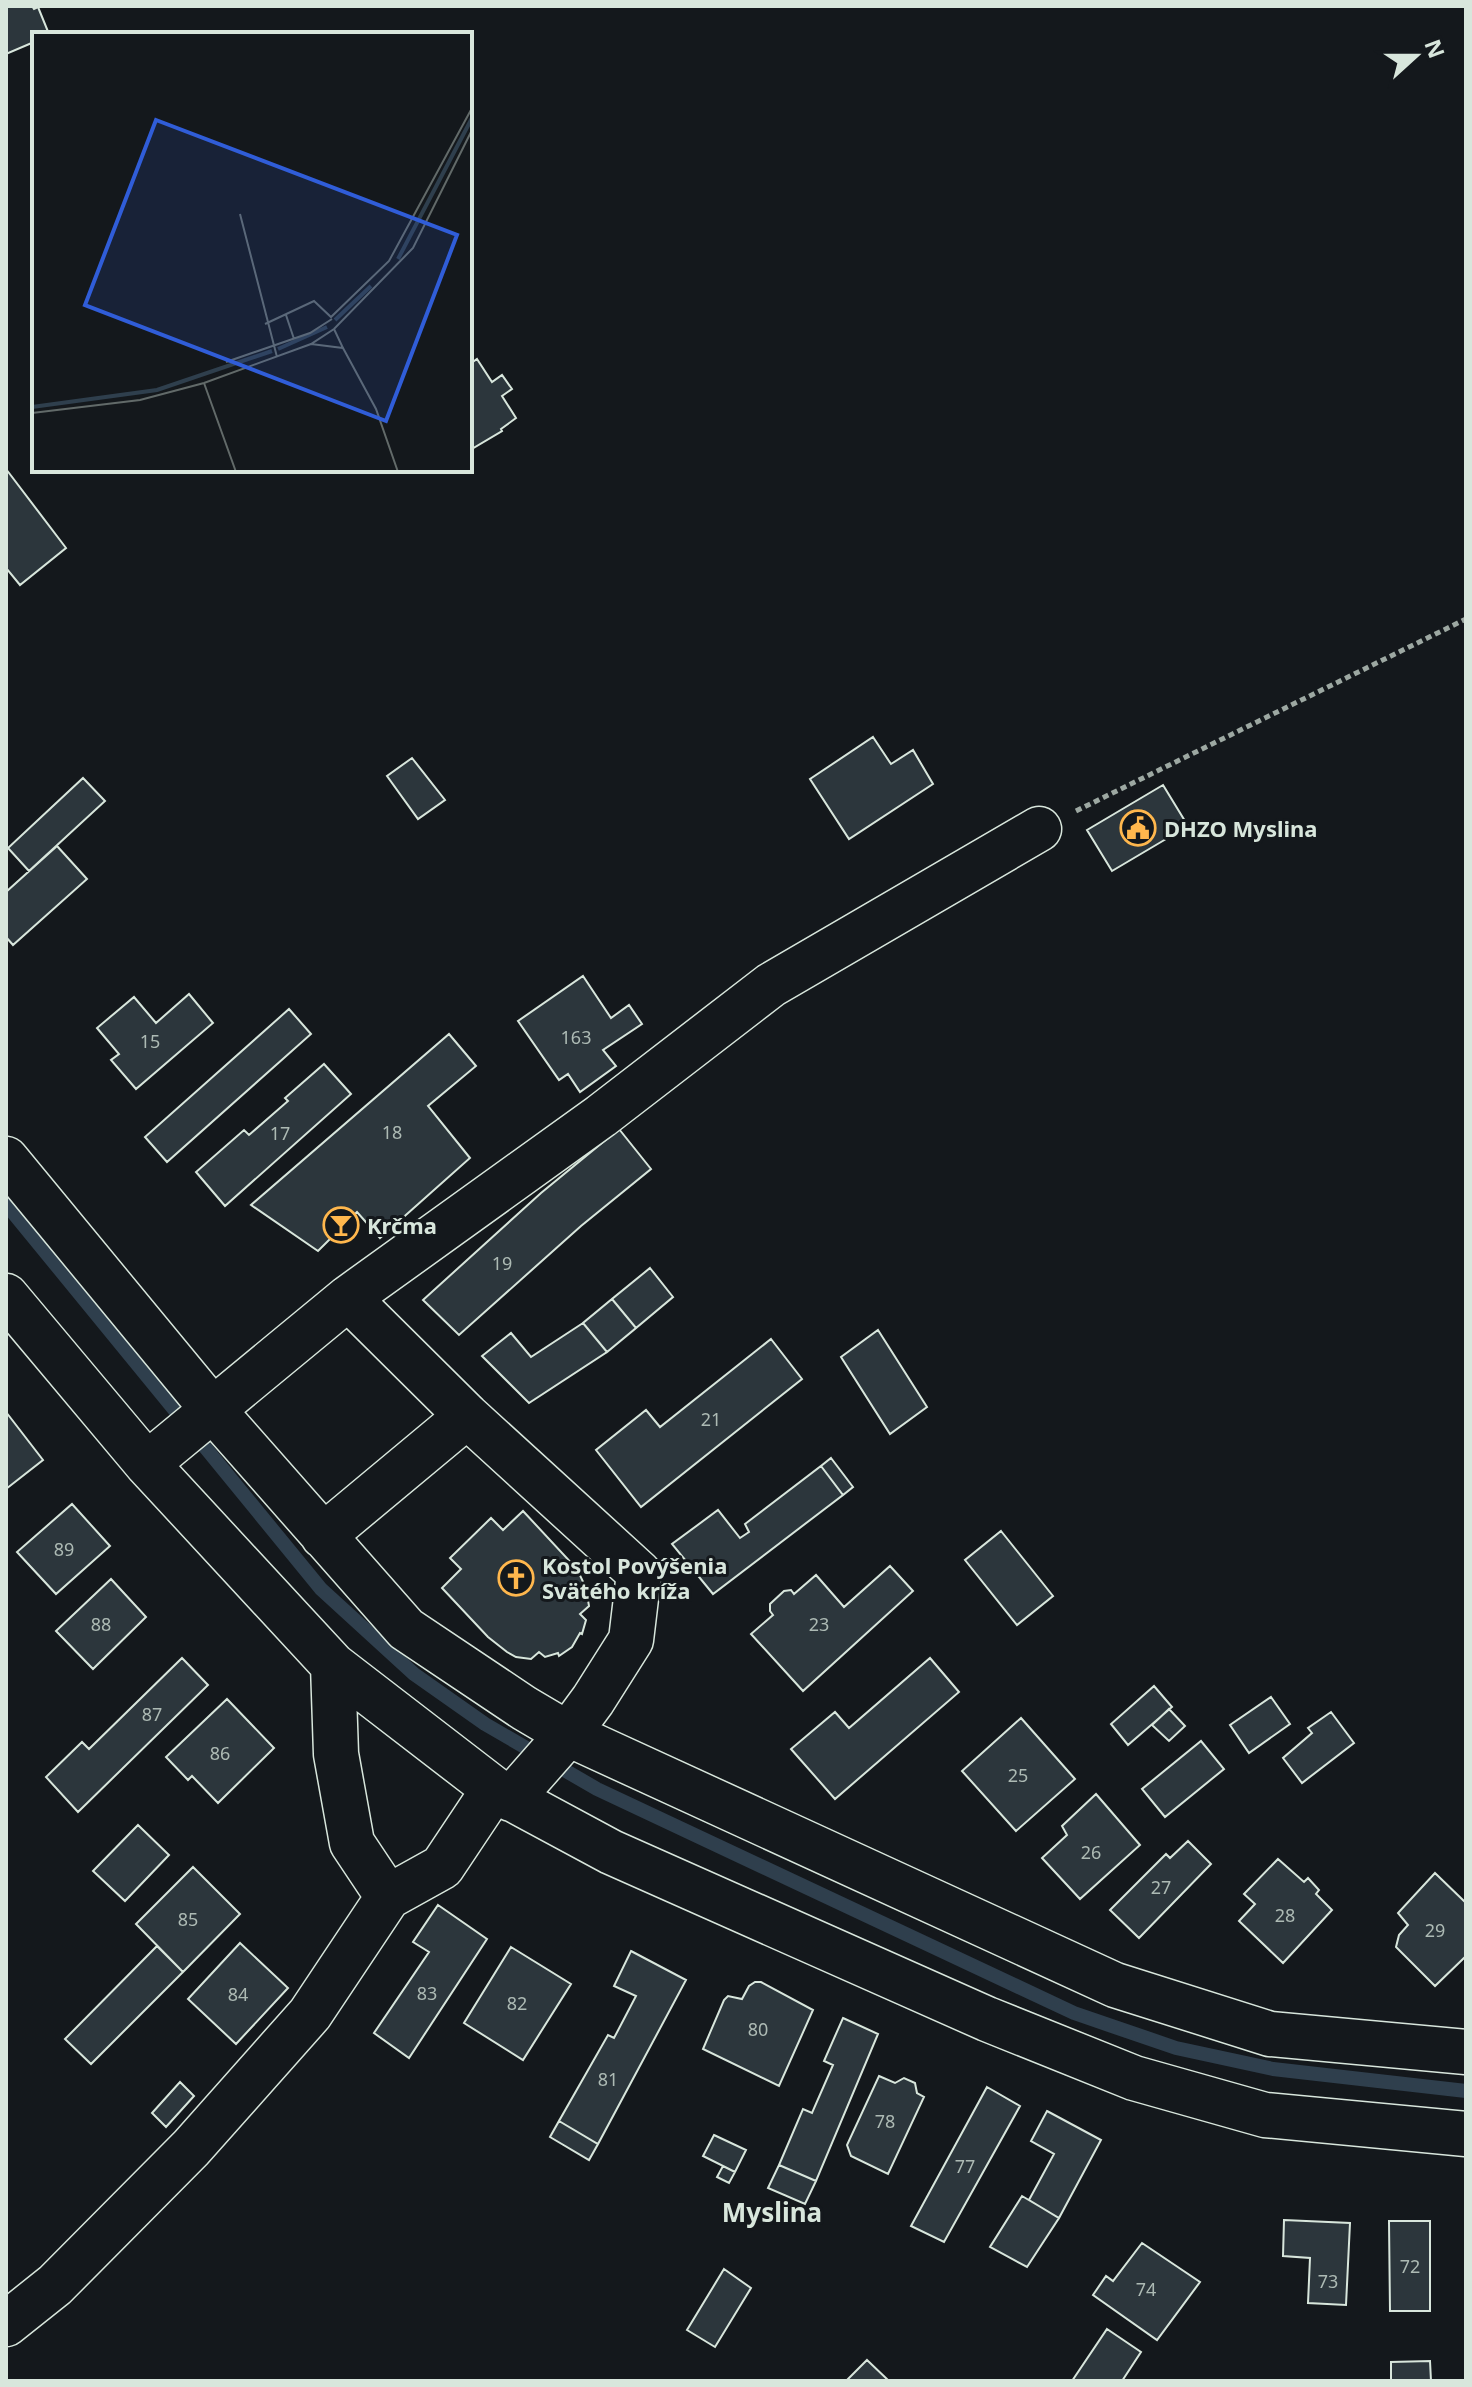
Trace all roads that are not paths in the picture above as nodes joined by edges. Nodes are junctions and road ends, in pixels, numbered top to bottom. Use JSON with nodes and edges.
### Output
{"nodes":[{"id":1,"x":1039,"y":829,"type":"road end"},
{"id":2,"x":6,"y":1159,"type":"edge"},
{"id":3,"x":6,"y":1296,"type":"edge"},
{"id":4,"x":348,"y":1298,"type":"junction"},
{"id":5,"x":213,"y":1410,"type":"junction"},
{"id":6,"x":467,"y":1416,"type":"junction"},
{"id":7,"x":157,"y":1456,"type":"junction"},
{"id":8,"x":323,"y":1536,"type":"junction"},
{"id":9,"x":333,"y":1665,"type":"junction"},
{"id":10,"x":566,"y":1736,"type":"junction"},
{"id":11,"x":510,"y":1790,"type":"junction"},
{"id":12,"x":388,"y":1897,"type":"junction"},
{"id":13,"x":1466,"y":2052,"type":"edge"},
{"id":14,"x":1466,"y":2134,"type":"edge"},
{"id":15,"x":6,"y":2324,"type":"edge"}],
"edges":[{"from":1,"to":4,"type":"street"},
{"from":2,"to":5,"type":"street"},
{"from":3,"to":7,"type":"street"},
{"from":4,"to":5,"type":"street"},
{"from":4,"to":6,"type":"street"},
{"from":5,"to":7,"type":"street"},
{"from":5,"to":8,"type":"street"},
{"from":6,"to":8,"type":"street"},
{"from":6,"to":10,"type":"street"},
{"from":7,"to":9,"type":"street"},
{"from":8,"to":10,"type":"street"},
{"from":9,"to":11,"type":"street"},
{"from":9,"to":12,"type":"street"},
{"from":10,"to":11,"type":"street"},
{"from":10,"to":13,"type":"street"},
{"from":11,"to":12,"type":"street"},
{"from":11,"to":14,"type":"street"},
{"from":12,"to":15,"type":"street"}]}
